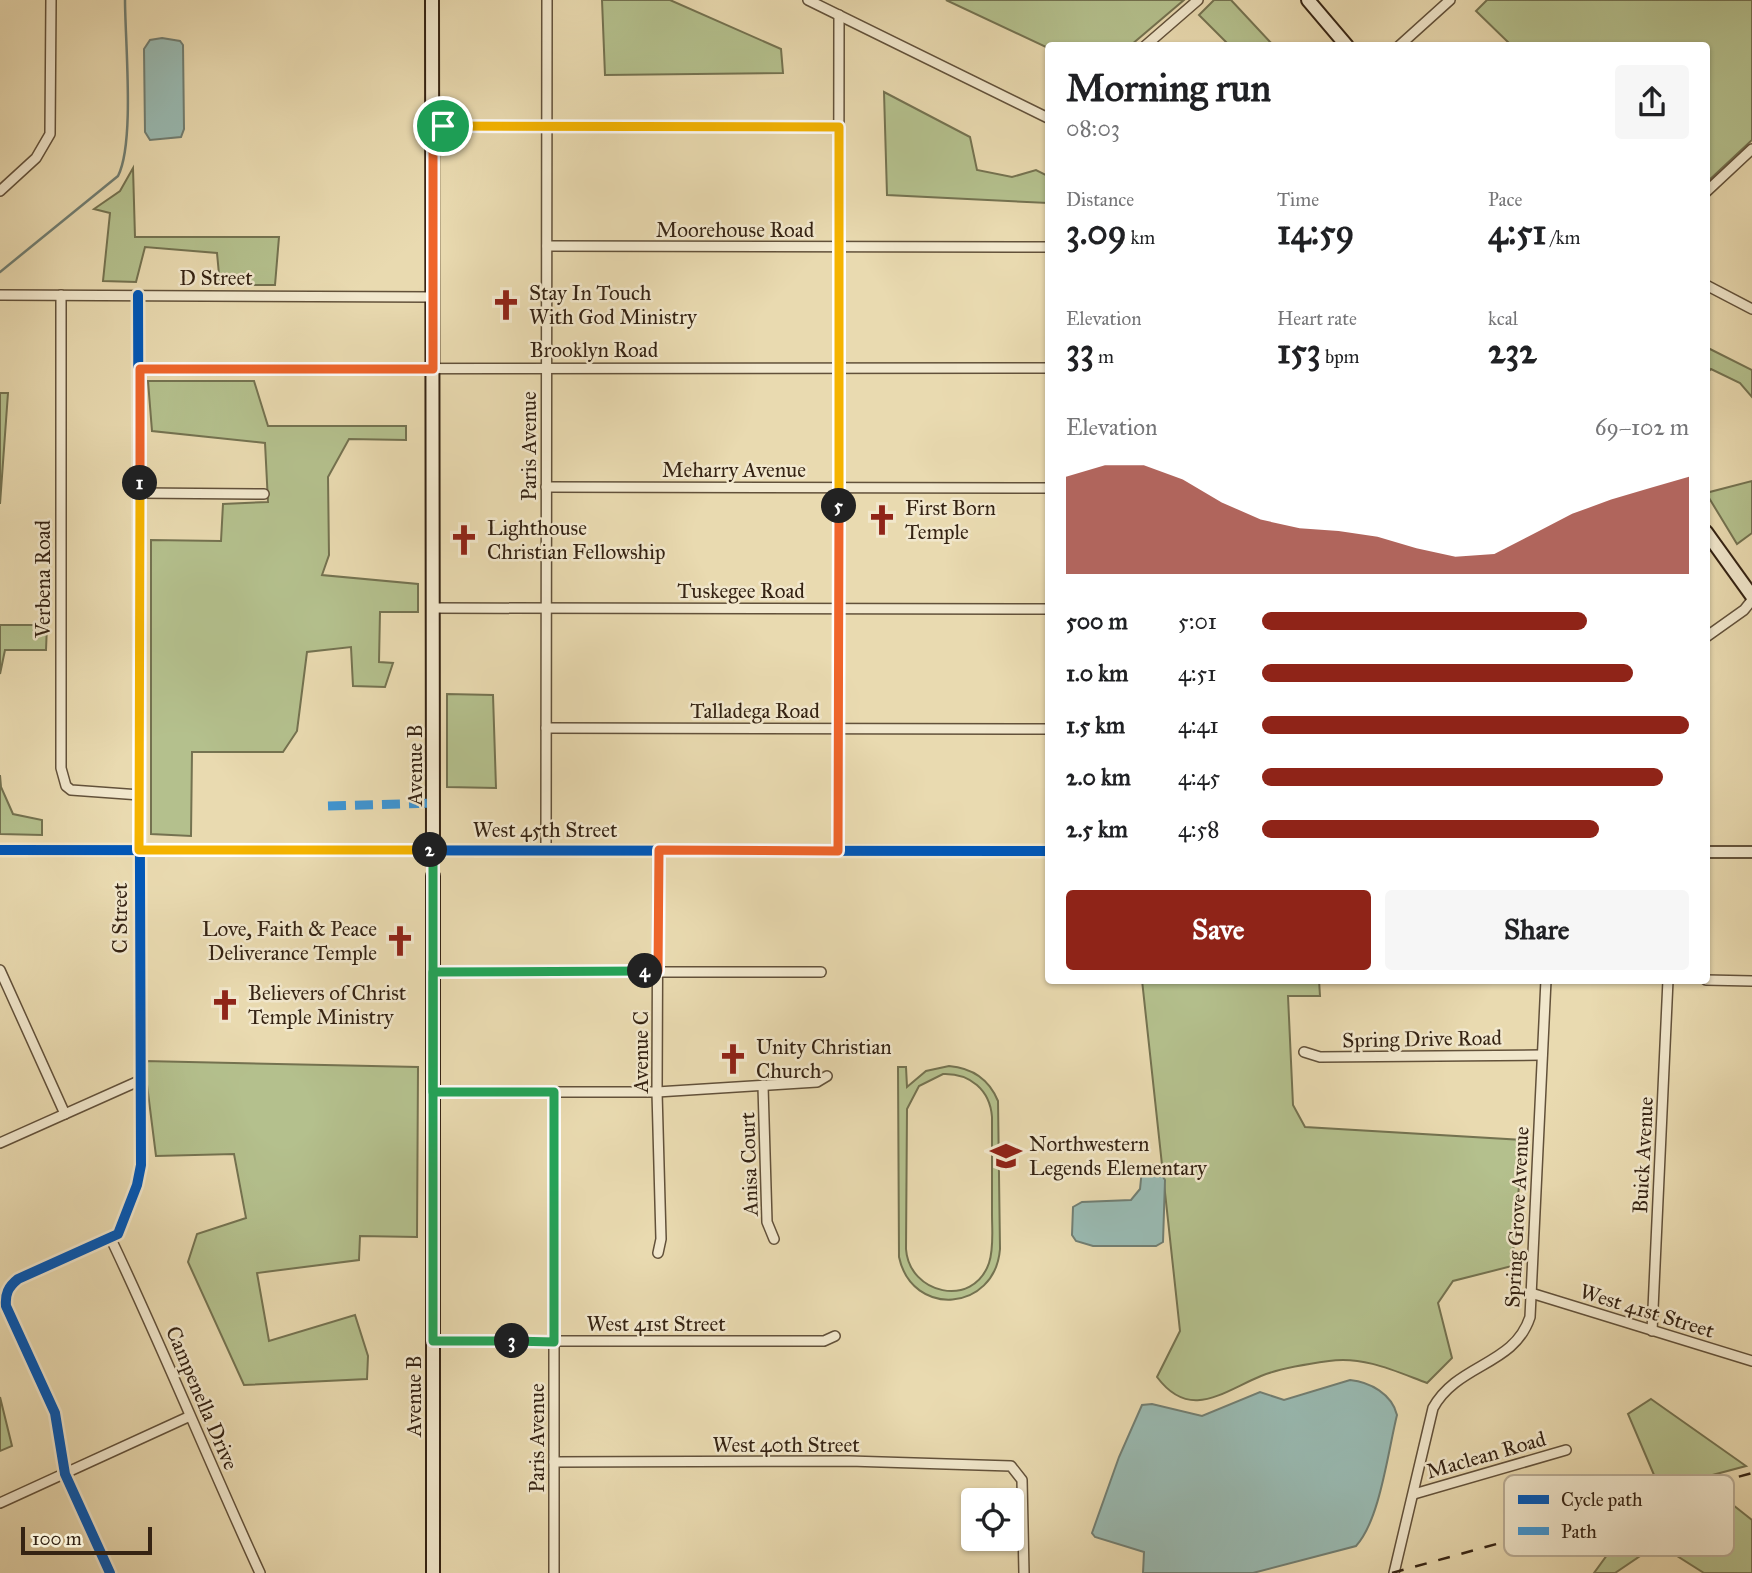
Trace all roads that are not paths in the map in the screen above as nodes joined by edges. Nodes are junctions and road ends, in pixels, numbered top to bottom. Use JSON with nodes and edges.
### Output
{"nodes":[{"id":1,"x":51,"y":0,"type":"edge"},
{"id":2,"x":432,"y":0,"type":"edge"},
{"id":3,"x":547,"y":0,"type":"edge"},
{"id":4,"x":808,"y":0,"type":"edge"},
{"id":5,"x":1198,"y":0,"type":"edge"},
{"id":6,"x":1308,"y":0,"type":"edge"},
{"id":7,"x":1450,"y":0,"type":"edge"},
{"id":8,"x":839,"y":15,"type":"junction"},
{"id":9,"x":1150,"y":42,"type":"edge"},
{"id":10,"x":1344,"y":42,"type":"edge"},
{"id":11,"x":1403,"y":42,"type":"edge"},
{"id":12,"x":1045,"y":117,"type":"edge"},
{"id":13,"x":547,"y":126,"type":"junction"},
{"id":14,"x":433,"y":127,"type":"junction"},
{"id":15,"x":839,"y":127,"type":"junction"},
{"id":16,"x":1752,"y":149,"type":"edge"},
{"id":17,"x":1710,"y":188,"type":"edge"},
{"id":18,"x":0,"y":191,"type":"edge"},
{"id":19,"x":547,"y":246,"type":"junction"},
{"id":20,"x":838,"y":247,"type":"junction"},
{"id":21,"x":1045,"y":247,"type":"edge"},
{"id":22,"x":1710,"y":287,"type":"edge"},
{"id":23,"x":0,"y":295,"type":"edge"},
{"id":24,"x":61,"y":295,"type":"junction"},
{"id":25,"x":138,"y":295,"type":"junction"},
{"id":26,"x":433,"y":297,"type":"junction"},
{"id":27,"x":1752,"y":309,"type":"edge"},
{"id":28,"x":546,"y":367,"type":"junction"},
{"id":29,"x":838,"y":368,"type":"junction"},
{"id":30,"x":1045,"y":368,"type":"edge"},
{"id":31,"x":140,"y":369,"type":"junction"},
{"id":32,"x":433,"y":369,"type":"junction"},
{"id":33,"x":546,"y":487,"type":"junction"},
{"id":34,"x":838,"y":488,"type":"junction"},
{"id":35,"x":1045,"y":488,"type":"edge"},
{"id":36,"x":139,"y":493,"type":"junction"},
{"id":37,"x":264,"y":494,"type":"dead end"},
{"id":38,"x":1710,"y":539,"type":"edge"},
{"id":39,"x":1752,"y":598,"type":"edge"},
{"id":40,"x":546,"y":607,"type":"junction"},
{"id":41,"x":433,"y":608,"type":"junction"},
{"id":42,"x":838,"y":608,"type":"junction"},
{"id":43,"x":1045,"y":609,"type":"edge"},
{"id":44,"x":1710,"y":634,"type":"edge"},
{"id":45,"x":546,"y":728,"type":"junction"},
{"id":46,"x":838,"y":729,"type":"junction"},
{"id":47,"x":1045,"y":729,"type":"edge"},
{"id":48,"x":140,"y":795,"type":"junction"},
{"id":49,"x":0,"y":850,"type":"edge"},
{"id":50,"x":139,"y":850,"type":"junction"},
{"id":51,"x":433,"y":850,"type":"junction"},
{"id":52,"x":546,"y":850,"type":"junction"},
{"id":53,"x":659,"y":850,"type":"junction"},
{"id":54,"x":838,"y":851,"type":"junction"},
{"id":55,"x":1045,"y":851,"type":"edge"},
{"id":56,"x":1710,"y":852,"type":"edge"},
{"id":57,"x":1752,"y":852,"type":"edge"},
{"id":58,"x":433,"y":876,"type":"joint"},
{"id":59,"x":0,"y":970,"type":"edge"},
{"id":60,"x":658,"y":971,"type":"junction"},
{"id":61,"x":433,"y":972,"type":"junction"},
{"id":62,"x":821,"y":972,"type":"dead end"},
{"id":63,"x":1710,"y":980,"type":"edge"},
{"id":64,"x":1752,"y":981,"type":"edge"},
{"id":65,"x":1546,"y":984,"type":"edge"},
{"id":66,"x":1668,"y":984,"type":"edge"},
{"id":67,"x":1304,"y":1052,"type":"dead end"},
{"id":68,"x":1542,"y":1055,"type":"junction"},
{"id":69,"x":827,"y":1076,"type":"dead end"},
{"id":70,"x":141,"y":1080,"type":"junction"},
{"id":71,"x":763,"y":1086,"type":"junction"},
{"id":72,"x":433,"y":1092,"type":"junction"},
{"id":73,"x":554,"y":1092,"type":"junction"},
{"id":74,"x":657,"y":1092,"type":"junction"},
{"id":75,"x":65,"y":1114,"type":"junction"},
{"id":76,"x":0,"y":1143,"type":"edge"},
{"id":77,"x":110,"y":1237,"type":"junction"},
{"id":78,"x":774,"y":1239,"type":"dead end"},
{"id":79,"x":658,"y":1253,"type":"dead end"},
{"id":80,"x":1531,"y":1293,"type":"junction"},
{"id":81,"x":1652,"y":1331,"type":"junction"},
{"id":82,"x":835,"y":1336,"type":"dead end"},
{"id":83,"x":433,"y":1341,"type":"junction"},
{"id":84,"x":554,"y":1342,"type":"junction"},
{"id":85,"x":1752,"y":1361,"type":"edge"},
{"id":86,"x":188,"y":1417,"type":"junction"},
{"id":87,"x":1566,"y":1450,"type":"dead end"},
{"id":88,"x":554,"y":1462,"type":"junction"},
{"id":89,"x":65,"y":1474,"type":"junction"},
{"id":90,"x":1414,"y":1494,"type":"junction"},
{"id":91,"x":0,"y":1503,"type":"edge"},
{"id":92,"x":110,"y":1573,"type":"edge"},
{"id":93,"x":260,"y":1573,"type":"edge"},
{"id":94,"x":433,"y":1573,"type":"edge"},
{"id":95,"x":554,"y":1573,"type":"edge"},
{"id":96,"x":1024,"y":1573,"type":"edge"},
{"id":97,"x":1394,"y":1573,"type":"edge"}],
"edges":[{"from":1,"to":18,"type":"street"},
{"from":2,"to":14,"type":"main road","name":"Avenue B"},
{"from":3,"to":13,"type":"street","name":"Paris Avenue"},
{"from":4,"to":8,"type":"street"},
{"from":5,"to":9,"type":"street"},
{"from":6,"to":10,"type":"main road"},
{"from":7,"to":11,"type":"street"},
{"from":8,"to":12,"type":"street"},
{"from":8,"to":15,"type":"street"},
{"from":13,"to":14,"type":"street"},
{"from":13,"to":15,"type":"street"},
{"from":13,"to":19,"type":"street","name":"Paris Avenue"},
{"from":14,"to":26,"type":"main road","name":"Avenue B"},
{"from":15,"to":20,"type":"street"},
{"from":16,"to":17,"type":"street"},
{"from":19,"to":20,"type":"street","name":"Moorehouse Road"},
{"from":19,"to":28,"type":"street","name":"Paris Avenue"},
{"from":20,"to":21,"type":"street","name":"Moorehouse Road"},
{"from":20,"to":29,"type":"street"},
{"from":22,"to":27,"type":"street"},
{"from":23,"to":24,"type":"street","name":"D Street"},
{"from":24,"to":25,"type":"street","name":"D Street"},
{"from":24,"to":48,"type":"street","name":"Verbena Road"},
{"from":25,"to":26,"type":"street","name":"D Street"},
{"from":25,"to":31,"type":"street","name":"C Street"},
{"from":26,"to":32,"type":"main road","name":"Avenue B"},
{"from":28,"to":29,"type":"street","name":"Brooklyn Road"},
{"from":28,"to":32,"type":"street","name":"Brooklyn Road"},
{"from":28,"to":33,"type":"street","name":"Paris Avenue"},
{"from":29,"to":30,"type":"street","name":"Brooklyn Road"},
{"from":29,"to":34,"type":"street"},
{"from":31,"to":32,"type":"street","name":"Brooklyn Road"},
{"from":31,"to":36,"type":"street","name":"C Street"},
{"from":32,"to":41,"type":"main road","name":"Avenue B"},
{"from":33,"to":34,"type":"street","name":"Meharry Avenue"},
{"from":33,"to":40,"type":"street","name":"Paris Avenue"},
{"from":34,"to":35,"type":"street","name":"Meharry Avenue"},
{"from":34,"to":42,"type":"street"},
{"from":36,"to":37,"type":"street"},
{"from":36,"to":48,"type":"street","name":"C Street"},
{"from":38,"to":39,"type":"main road"},
{"from":39,"to":44,"type":"street"},
{"from":40,"to":41,"type":"street","name":"Tuskegee Road"},
{"from":40,"to":42,"type":"street","name":"Tuskegee Road"},
{"from":40,"to":45,"type":"street","name":"Paris Avenue"},
{"from":41,"to":51,"type":"main road","name":"Avenue B"},
{"from":42,"to":43,"type":"street","name":"Tuskegee Road"},
{"from":42,"to":46,"type":"street"},
{"from":45,"to":46,"type":"street","name":"Talladega Road"},
{"from":45,"to":52,"type":"street","name":"Paris Avenue"},
{"from":46,"to":47,"type":"street","name":"Talladega Road"},
{"from":46,"to":54,"type":"street"},
{"from":48,"to":50,"type":"street","name":"C Street"},
{"from":49,"to":50,"type":"street","name":"West 45th Street"},
{"from":50,"to":51,"type":"street","name":"West 45th Street"},
{"from":50,"to":70,"type":"street","name":"C Street"},
{"from":51,"to":52,"type":"street","name":"West 45th Street"},
{"from":51,"to":58,"type":"street","name":"Avenue B"},
{"from":52,"to":53,"type":"street","name":"West 45th Street"},
{"from":53,"to":54,"type":"street","name":"West 45th Street"},
{"from":53,"to":60,"type":"street","name":"Avenue C"},
{"from":54,"to":55,"type":"street","name":"West 45th Street"},
{"from":56,"to":57,"type":"street"},
{"from":58,"to":61,"type":"main road","name":"Avenue B"},
{"from":59,"to":75,"type":"street"},
{"from":60,"to":61,"type":"street"},
{"from":60,"to":62,"type":"street"},
{"from":60,"to":74,"type":"street","name":"Avenue C"},
{"from":61,"to":72,"type":"main road","name":"Avenue B"},
{"from":63,"to":64,"type":"street"},
{"from":65,"to":68,"type":"street","name":"Spring Grove Avenue"},
{"from":66,"to":81,"type":"street","name":"Buick Avenue"},
{"from":67,"to":68,"type":"street","name":"Spring Drive Road"},
{"from":68,"to":80,"type":"street","name":"Spring Grove Avenue"},
{"from":69,"to":71,"type":"street"},
{"from":70,"to":75,"type":"street"},
{"from":70,"to":77,"type":"street","name":"C Street"},
{"from":71,"to":74,"type":"street"},
{"from":71,"to":78,"type":"street","name":"Anisa Court"},
{"from":72,"to":73,"type":"street"},
{"from":72,"to":83,"type":"main road","name":"Avenue B"},
{"from":73,"to":74,"type":"street"},
{"from":73,"to":84,"type":"street","name":"Paris Avenue"},
{"from":74,"to":79,"type":"street","name":"Avenue C"},
{"from":75,"to":76,"type":"street"},
{"from":77,"to":86,"type":"street","name":"Campenella Drive"},
{"from":77,"to":89,"type":"street"},
{"from":80,"to":81,"type":"street","name":"West 41st Street"},
{"from":80,"to":90,"type":"street","name":"Spring Grove Avenue"},
{"from":81,"to":85,"type":"street","name":"West 41st Street"},
{"from":82,"to":84,"type":"street","name":"West 41st Street"},
{"from":83,"to":84,"type":"street","name":"West 41st Street"},
{"from":83,"to":94,"type":"main road","name":"Avenue B"},
{"from":84,"to":88,"type":"street","name":"Paris Avenue"},
{"from":86,"to":89,"type":"street"},
{"from":86,"to":93,"type":"street","name":"Campenella Drive"},
{"from":87,"to":90,"type":"street","name":"Maclean Road"},
{"from":88,"to":95,"type":"street","name":"Paris Avenue"},
{"from":88,"to":96,"type":"street","name":"West 40th Street"},
{"from":89,"to":91,"type":"street"},
{"from":89,"to":92,"type":"street"},
{"from":90,"to":97,"type":"street","name":"Spring Grove Avenue"}]}
